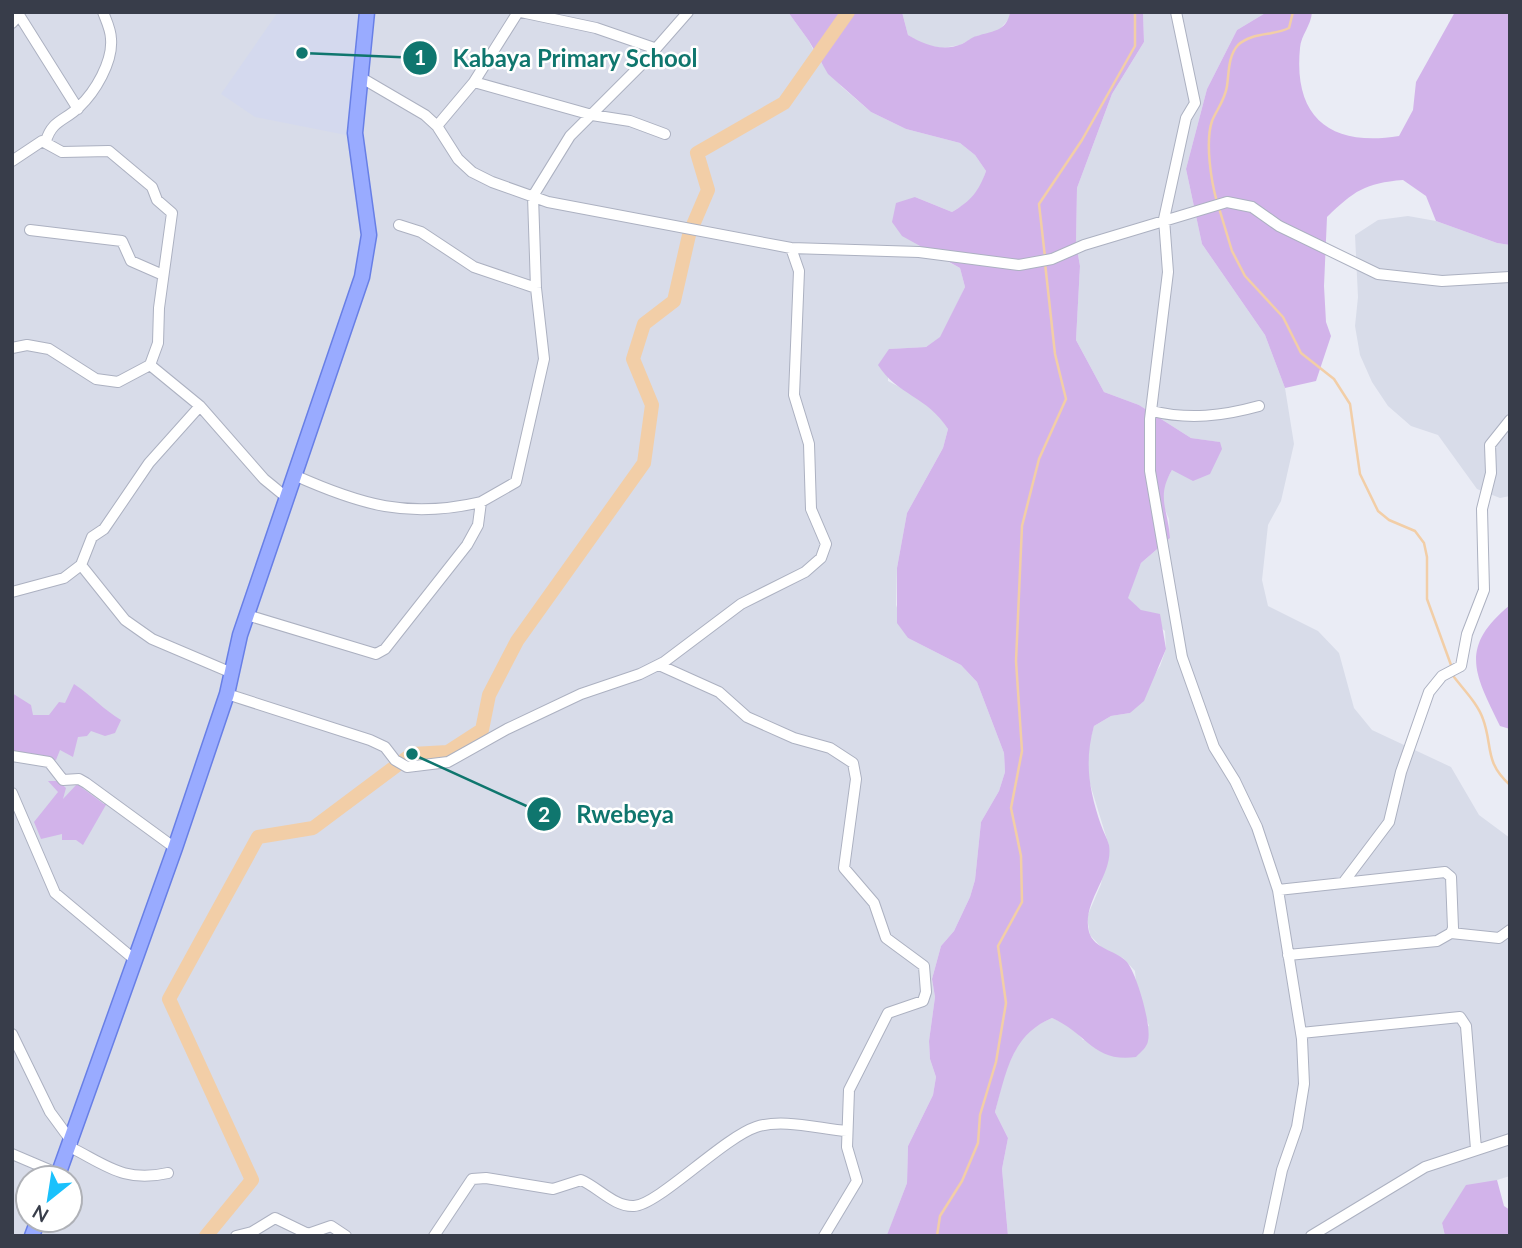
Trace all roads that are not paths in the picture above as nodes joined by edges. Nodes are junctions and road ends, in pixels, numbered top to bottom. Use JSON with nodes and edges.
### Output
{"nodes":[{"id":1,"x":103,"y":12,"type":"edge"},
{"id":2,"x":367,"y":12,"type":"edge"},
{"id":3,"x":519,"y":12,"type":"edge"},
{"id":4,"x":688,"y":12,"type":"edge"},
{"id":5,"x":1176,"y":12,"type":"edge"},
{"id":6,"x":12,"y":23,"type":"edge"},
{"id":7,"x":654,"y":48,"type":"junction"},
{"id":8,"x":360,"y":77,"type":"junction"},
{"id":9,"x":474,"y":82,"type":"junction"},
{"id":10,"x":78,"y":109,"type":"junction"},
{"id":11,"x":592,"y":115,"type":"junction"},
{"id":12,"x":437,"y":125,"type":"junction"},
{"id":13,"x":665,"y":134,"type":"dead end"},
{"id":14,"x":46,"y":141,"type":"junction"},
{"id":15,"x":12,"y":161,"type":"edge"},
{"id":16,"x":533,"y":196,"type":"junction"},
{"id":17,"x":1164,"y":219,"type":"junction"},
{"id":18,"x":399,"y":225,"type":"dead end"},
{"id":19,"x":30,"y":230,"type":"dead end"},
{"id":20,"x":791,"y":248,"type":"junction"},
{"id":21,"x":163,"y":275,"type":"junction"},
{"id":22,"x":1510,"y":277,"type":"edge"},
{"id":23,"x":536,"y":288,"type":"junction"},
{"id":24,"x":12,"y":348,"type":"edge"},
{"id":25,"x":150,"y":365,"type":"junction"},
{"id":26,"x":200,"y":405,"type":"junction"},
{"id":27,"x":1259,"y":406,"type":"dead end"},
{"id":28,"x":1152,"y":411,"type":"junction"},
{"id":29,"x":1510,"y":420,"type":"edge"},
{"id":30,"x":294,"y":475,"type":"junction"},
{"id":31,"x":286,"y":497,"type":"junction"},
{"id":32,"x":481,"y":502,"type":"junction"},
{"id":33,"x":81,"y":565,"type":"junction"},
{"id":34,"x":12,"y":592,"type":"edge"},
{"id":35,"x":247,"y":615,"type":"junction"},
{"id":36,"x":659,"y":665,"type":"junction"},
{"id":37,"x":232,"y":673,"type":"junction"},
{"id":38,"x":227,"y":694,"type":"junction"},
{"id":39,"x":12,"y":756,"type":"edge"},
{"id":40,"x":12,"y":793,"type":"edge"},
{"id":41,"x":175,"y":848,"type":"junction"},
{"id":42,"x":1343,"y":883,"type":"junction"},
{"id":43,"x":1278,"y":890,"type":"junction"},
{"id":44,"x":1510,"y":930,"type":"edge"},
{"id":45,"x":1451,"y":933,"type":"junction"},
{"id":46,"x":1287,"y":955,"type":"junction"},
{"id":47,"x":135,"y":960,"type":"junction"},
{"id":48,"x":1301,"y":1033,"type":"junction"},
{"id":49,"x":12,"y":1034,"type":"edge"},
{"id":50,"x":847,"y":1131,"type":"junction"},
{"id":51,"x":1510,"y":1139,"type":"edge"},
{"id":52,"x":71,"y":1145,"type":"junction"},
{"id":53,"x":1476,"y":1149,"type":"junction"},
{"id":54,"x":12,"y":1154,"type":"edge"},
{"id":55,"x":33,"y":1164,"type":"edge"},
{"id":56,"x":63,"y":1164,"type":"edge"},
{"id":57,"x":168,"y":1173,"type":"dead end"},
{"id":58,"x":236,"y":1236,"type":"edge"},
{"id":59,"x":346,"y":1236,"type":"edge"},
{"id":60,"x":434,"y":1236,"type":"edge"},
{"id":61,"x":824,"y":1236,"type":"edge"},
{"id":62,"x":1268,"y":1236,"type":"edge"},
{"id":63,"x":1311,"y":1236,"type":"edge"}],
"edges":[{"from":1,"to":10,"type":"street"},
{"from":2,"to":8,"type":"main road"},
{"from":3,"to":7,"type":"street"},
{"from":3,"to":9,"type":"street"},
{"from":4,"to":7,"type":"street"},
{"from":5,"to":17,"type":"street"},
{"from":6,"to":10,"type":"street"},
{"from":7,"to":11,"type":"street"},
{"from":8,"to":12,"type":"street"},
{"from":8,"to":30,"type":"main road"},
{"from":9,"to":11,"type":"street"},
{"from":9,"to":12,"type":"street"},
{"from":10,"to":14,"type":"street"},
{"from":11,"to":13,"type":"street"},
{"from":11,"to":16,"type":"street"},
{"from":12,"to":16,"type":"street"},
{"from":14,"to":15,"type":"street"},
{"from":14,"to":21,"type":"street"},
{"from":16,"to":20,"type":"street"},
{"from":16,"to":23,"type":"street"},
{"from":17,"to":20,"type":"street"},
{"from":17,"to":22,"type":"street"},
{"from":17,"to":28,"type":"street"},
{"from":18,"to":23,"type":"street"},
{"from":19,"to":21,"type":"street"},
{"from":20,"to":36,"type":"street"},
{"from":21,"to":25,"type":"street"},
{"from":23,"to":32,"type":"street"},
{"from":24,"to":25,"type":"street"},
{"from":25,"to":26,"type":"street"},
{"from":26,"to":31,"type":"street"},
{"from":26,"to":33,"type":"street"},
{"from":27,"to":28,"type":"street"},
{"from":28,"to":43,"type":"street"},
{"from":29,"to":42,"type":"street"},
{"from":30,"to":31,"type":"main road"},
{"from":30,"to":32,"type":"street"},
{"from":31,"to":35,"type":"main road"},
{"from":32,"to":35,"type":"street"},
{"from":33,"to":34,"type":"street"},
{"from":33,"to":37,"type":"street"},
{"from":35,"to":37,"type":"main road"},
{"from":36,"to":38,"type":"street"},
{"from":36,"to":50,"type":"street"},
{"from":37,"to":38,"type":"main road"},
{"from":38,"to":41,"type":"main road"},
{"from":39,"to":41,"type":"street"},
{"from":40,"to":47,"type":"street"},
{"from":41,"to":47,"type":"main road"},
{"from":42,"to":43,"type":"street"},
{"from":42,"to":45,"type":"street"},
{"from":43,"to":46,"type":"street"},
{"from":44,"to":45,"type":"street"},
{"from":45,"to":46,"type":"street"},
{"from":46,"to":48,"type":"street"},
{"from":47,"to":52,"type":"main road"},
{"from":48,"to":53,"type":"street"},
{"from":48,"to":62,"type":"street"},
{"from":49,"to":52,"type":"street"},
{"from":50,"to":60,"type":"street"},
{"from":50,"to":61,"type":"street"},
{"from":51,"to":53,"type":"street"},
{"from":52,"to":56,"type":"main road"},
{"from":52,"to":57,"type":"street"},
{"from":53,"to":63,"type":"street"},
{"from":54,"to":55,"type":"street"},
{"from":58,"to":59,"type":"street"}]}
